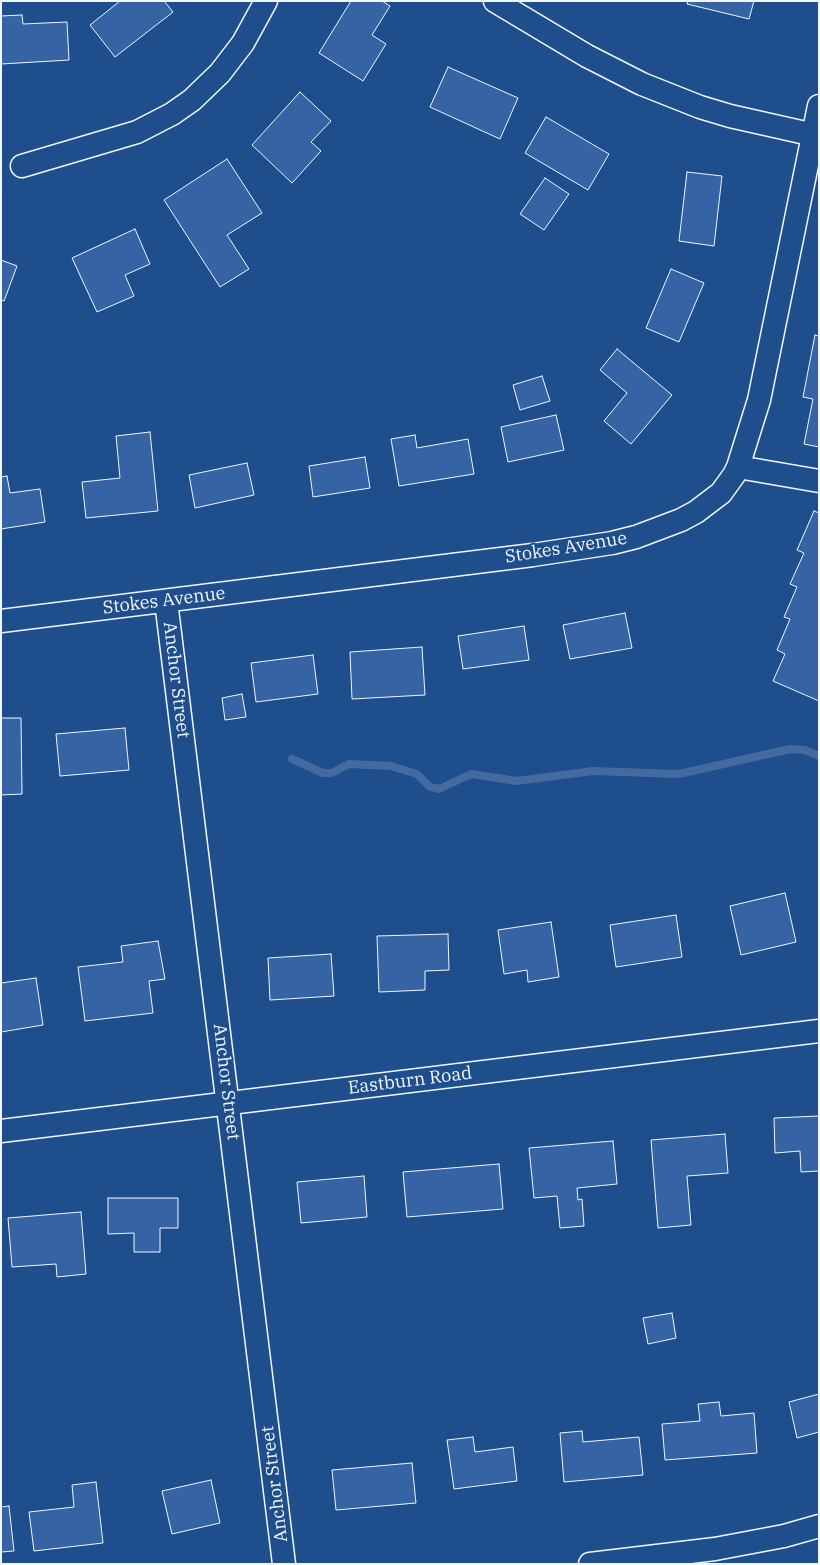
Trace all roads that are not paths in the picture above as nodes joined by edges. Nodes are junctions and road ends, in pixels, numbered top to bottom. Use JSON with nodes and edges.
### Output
{"nodes":[{"id":1,"x":266,"y":1,"type":"edge"},
{"id":2,"x":495,"y":1,"type":"edge"},
{"id":3,"x":819,"y":106,"type":"edge"},
{"id":4,"x":816,"y":136,"type":"edge"},
{"id":5,"x":22,"y":166,"type":"dead end"},
{"id":6,"x":738,"y":467,"type":"junction"},
{"id":7,"x":819,"y":480,"type":"edge"},
{"id":8,"x":166,"y":601,"type":"junction"},
{"id":9,"x":1,"y":621,"type":"edge"},
{"id":10,"x":819,"y":1031,"type":"edge"},
{"id":11,"x":228,"y":1103,"type":"junction"},
{"id":12,"x":1,"y":1132,"type":"edge"},
{"id":13,"x":819,"y":1526,"type":"edge"},
{"id":14,"x":284,"y":1564,"type":"edge"},
{"id":15,"x":590,"y":1564,"type":"edge"}],
"edges":[{"from":1,"to":5,"type":"street"},
{"from":2,"to":4,"type":"street"},
{"from":3,"to":4,"type":"street","name":"Stokes Avenue"},
{"from":4,"to":6,"type":"street","name":"Stokes Avenue"},
{"from":6,"to":7,"type":"street"},
{"from":6,"to":8,"type":"street","name":"Stokes Avenue"},
{"from":8,"to":9,"type":"street","name":"Stokes Avenue"},
{"from":8,"to":11,"type":"street","name":"Anchor Street"},
{"from":10,"to":11,"type":"street","name":"Eastburn Road"},
{"from":11,"to":12,"type":"street","name":"Eastburn Road"},
{"from":11,"to":14,"type":"street","name":"Anchor Street"},
{"from":13,"to":15,"type":"street"}]}
